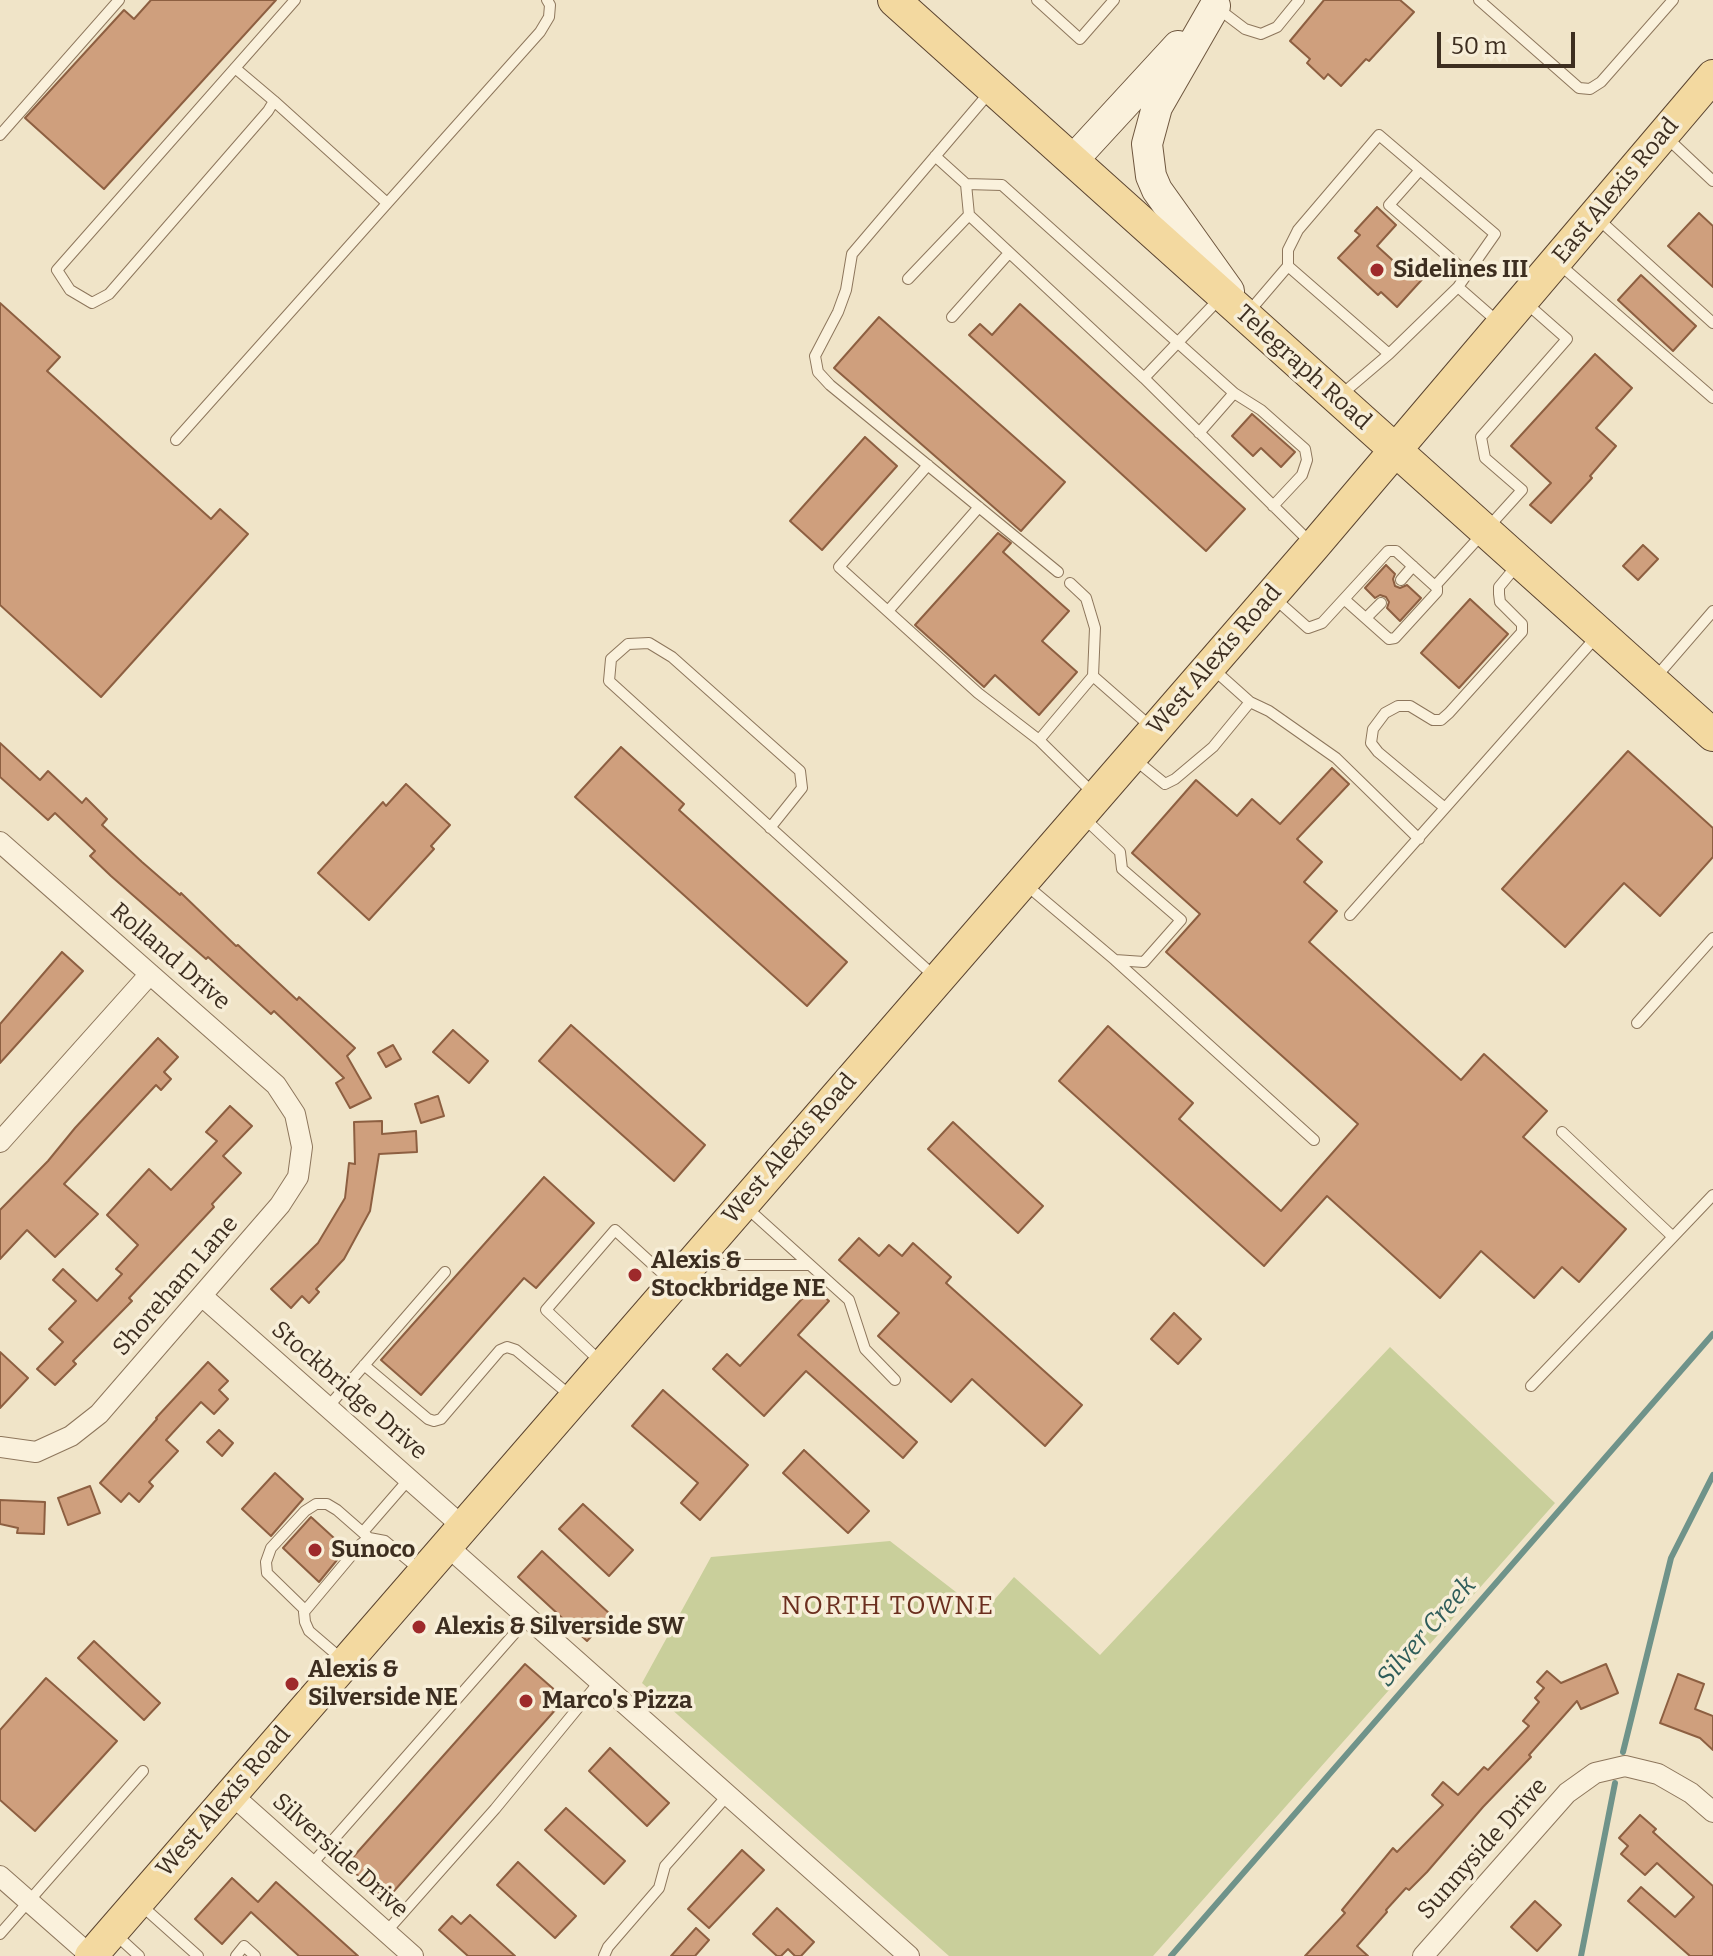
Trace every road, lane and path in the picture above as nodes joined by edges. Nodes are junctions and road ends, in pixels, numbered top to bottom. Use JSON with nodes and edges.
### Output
{"nodes":[{"id":1,"x":119,"y":0,"type":"edge"},
{"id":2,"x":295,"y":0,"type":"edge"},
{"id":3,"x":547,"y":0,"type":"edge"},
{"id":4,"x":894,"y":0,"type":"edge"},
{"id":5,"x":1037,"y":0,"type":"edge"},
{"id":6,"x":1114,"y":0,"type":"edge"},
{"id":7,"x":1299,"y":0,"type":"edge"},
{"id":8,"x":1479,"y":0,"type":"edge"},
{"id":9,"x":1673,"y":0,"type":"edge"},
{"id":10,"x":1218,"y":3,"type":"edge"},
{"id":11,"x":235,"y":68,"type":"junction"},
{"id":12,"x":1713,"y":76,"type":"edge"},
{"id":13,"x":993,"y":89,"type":"junction"},
{"id":14,"x":274,"y":101,"type":"junction"},
{"id":15,"x":1663,"y":134,"type":"junction"},
{"id":16,"x":0,"y":135,"type":"edge"},
{"id":17,"x":935,"y":156,"type":"junction"},
{"id":18,"x":1073,"y":160,"type":"junction"},
{"id":19,"x":1420,"y":170,"type":"junction"},
{"id":20,"x":1713,"y":181,"type":"edge"},
{"id":21,"x":966,"y":184,"type":"junction"},
{"id":22,"x":387,"y":203,"type":"junction"},
{"id":23,"x":969,"y":215,"type":"junction"},
{"id":24,"x":1595,"y":216,"type":"junction"},
{"id":25,"x":1009,"y":253,"type":"junction"},
{"id":26,"x":1556,"y":262,"type":"junction"},
{"id":27,"x":1288,"y":266,"type":"junction"},
{"id":28,"x":1467,"y":273,"type":"junction"},
{"id":29,"x":908,"y":279,"type":"dead end"},
{"id":30,"x":1458,"y":287,"type":"junction"},
{"id":31,"x":1523,"y":301,"type":"junction"},
{"id":32,"x":1234,"y":305,"type":"junction"},
{"id":33,"x":952,"y":317,"type":"dead end"},
{"id":34,"x":1713,"y":323,"type":"edge"},
{"id":35,"x":1502,"y":326,"type":"junction"},
{"id":36,"x":1177,"y":342,"type":"junction"},
{"id":37,"x":1389,"y":354,"type":"junction"},
{"id":38,"x":1144,"y":378,"type":"junction"},
{"id":39,"x":1234,"y":393,"type":"junction"},
{"id":40,"x":1713,"y":398,"type":"edge"},
{"id":41,"x":1337,"y":399,"type":"junction"},
{"id":42,"x":1199,"y":433,"type":"junction"},
{"id":43,"x":176,"y":440,"type":"dead end"},
{"id":44,"x":1395,"y":452,"type":"junction"},
{"id":45,"x":928,"y":465,"type":"junction"},
{"id":46,"x":1273,"y":506,"type":"junction"},
{"id":47,"x":979,"y":507,"type":"junction"},
{"id":48,"x":1483,"y":531,"type":"junction"},
{"id":49,"x":1314,"y":546,"type":"junction"},
{"id":50,"x":1519,"y":562,"type":"junction"},
{"id":51,"x":1413,"y":566,"type":"junction"},
{"id":52,"x":1058,"y":572,"type":"dead end"},
{"id":53,"x":1401,"y":580,"type":"dead end"},
{"id":54,"x":1070,"y":583,"type":"dead end"},
{"id":55,"x":1435,"y":586,"type":"junction"},
{"id":56,"x":1271,"y":596,"type":"junction"},
{"id":57,"x":1344,"y":599,"type":"junction"},
{"id":58,"x":1381,"y":603,"type":"dead end"},
{"id":59,"x":888,"y":611,"type":"junction"},
{"id":60,"x":1713,"y":611,"type":"edge"},
{"id":61,"x":1366,"y":618,"type":"junction"},
{"id":62,"x":1599,"y":634,"type":"junction"},
{"id":63,"x":1210,"y":666,"type":"junction"},
{"id":64,"x":1093,"y":676,"type":"junction"},
{"id":65,"x":1652,"y":681,"type":"junction"},
{"id":66,"x":1250,"y":702,"type":"junction"},
{"id":67,"x":1155,"y":730,"type":"junction"},
{"id":68,"x":1713,"y":735,"type":"edge"},
{"id":69,"x":1039,"y":740,"type":"junction"},
{"id":70,"x":1132,"y":756,"type":"junction"},
{"id":71,"x":1089,"y":806,"type":"junction"},
{"id":72,"x":1445,"y":808,"type":"junction"},
{"id":73,"x":770,"y":828,"type":"junction"},
{"id":74,"x":1419,"y":839,"type":"junction"},
{"id":75,"x":0,"y":842,"type":"edge"},
{"id":76,"x":1023,"y":882,"type":"junction"},
{"id":77,"x":1350,"y":915,"type":"dead end"},
{"id":78,"x":1713,"y":938,"type":"edge"},
{"id":79,"x":1115,"y":960,"type":"junction"},
{"id":80,"x":150,"y":974,"type":"junction"},
{"id":81,"x":938,"y":980,"type":"junction"},
{"id":82,"x":1637,"y":1023,"type":"dead end"},
{"id":83,"x":296,"y":1119,"type":"joint"},
{"id":84,"x":1562,"y":1132,"type":"dead end"},
{"id":85,"x":1314,"y":1140,"type":"dead end"},
{"id":86,"x":0,"y":1142,"type":"edge"},
{"id":87,"x":1713,"y":1195,"type":"edge"},
{"id":88,"x":742,"y":1204,"type":"junction"},
{"id":89,"x":1672,"y":1236,"type":"junction"},
{"id":90,"x":810,"y":1265,"type":"junction"},
{"id":91,"x":445,"y":1272,"type":"dead end"},
{"id":92,"x":683,"y":1272,"type":"junction"},
{"id":93,"x":202,"y":1296,"type":"junction"},
{"id":94,"x":603,"y":1364,"type":"junction"},
{"id":95,"x":364,"y":1365,"type":"junction"},
{"id":96,"x":895,"y":1380,"type":"dead end"},
{"id":97,"x":1531,"y":1386,"type":"dead end"},
{"id":98,"x":573,"y":1399,"type":"junction"},
{"id":99,"x":328,"y":1407,"type":"junction"},
{"id":100,"x":0,"y":1447,"type":"edge"},
{"id":101,"x":409,"y":1479,"type":"junction"},
{"id":102,"x":366,"y":1535,"type":"junction"},
{"id":103,"x":454,"y":1535,"type":"junction"},
{"id":104,"x":423,"y":1572,"type":"junction"},
{"id":105,"x":305,"y":1610,"type":"junction"},
{"id":106,"x":528,"y":1618,"type":"junction"},
{"id":107,"x":345,"y":1662,"type":"junction"},
{"id":108,"x":600,"y":1681,"type":"junction"},
{"id":109,"x":143,"y":1771,"type":"dead end"},
{"id":110,"x":231,"y":1794,"type":"junction"},
{"id":111,"x":727,"y":1796,"type":"junction"},
{"id":112,"x":1713,"y":1812,"type":"edge"},
{"id":113,"x":311,"y":1865,"type":"junction"},
{"id":114,"x":0,"y":1876,"type":"edge"},
{"id":115,"x":28,"y":1901,"type":"junction"},
{"id":116,"x":137,"y":1902,"type":"junction"},
{"id":117,"x":112,"y":1931,"type":"junction"},
{"id":118,"x":386,"y":1932,"type":"junction"},
{"id":119,"x":0,"y":1934,"type":"edge"},
{"id":120,"x":91,"y":1956,"type":"edge"},
{"id":121,"x":139,"y":1956,"type":"edge"},
{"id":122,"x":198,"y":1956,"type":"edge"},
{"id":123,"x":236,"y":1956,"type":"edge"},
{"id":124,"x":255,"y":1956,"type":"edge"},
{"id":125,"x":413,"y":1956,"type":"edge"},
{"id":126,"x":604,"y":1956,"type":"edge"},
{"id":127,"x":909,"y":1956,"type":"edge"},
{"id":128,"x":1423,"y":1956,"type":"edge"}],
"edges":[{"from":1,"to":16,"type":"lane"},
{"from":2,"to":11,"type":"lane"},
{"from":3,"to":22,"type":"lane"},
{"from":4,"to":13,"type":"main road","name":"Telegraph Road"},
{"from":5,"to":6,"type":"lane"},
{"from":7,"to":10,"type":"lane"},
{"from":8,"to":9,"type":"lane"},
{"from":10,"to":18,"type":"street"},
{"from":10,"to":32,"type":"street"},
{"from":11,"to":14,"type":"lane"},
{"from":11,"to":14,"type":"lane"},
{"from":12,"to":15,"type":"main road","name":"East Alexis Road"},
{"from":13,"to":17,"type":"lane"},
{"from":13,"to":18,"type":"main road","name":"Telegraph Road"},
{"from":14,"to":22,"type":"lane"},
{"from":15,"to":20,"type":"lane"},
{"from":15,"to":24,"type":"main road","name":"East Alexis Road"},
{"from":17,"to":21,"type":"lane"},
{"from":17,"to":45,"type":"lane"},
{"from":18,"to":32,"type":"main road","name":"Telegraph Road"},
{"from":19,"to":27,"type":"lane"},
{"from":19,"to":28,"type":"lane"},
{"from":19,"to":28,"type":"lane"},
{"from":21,"to":23,"type":"lane"},
{"from":21,"to":36,"type":"lane"},
{"from":22,"to":43,"type":"lane"},
{"from":23,"to":25,"type":"lane"},
{"from":23,"to":29,"type":"lane"},
{"from":24,"to":26,"type":"main road","name":"East Alexis Road"},
{"from":24,"to":34,"type":"lane"},
{"from":25,"to":33,"type":"lane"},
{"from":25,"to":38,"type":"lane"},
{"from":26,"to":31,"type":"main road","name":"East Alexis Road"},
{"from":26,"to":40,"type":"lane"},
{"from":27,"to":32,"type":"lane"},
{"from":27,"to":37,"type":"lane"},
{"from":28,"to":30,"type":"lane"},
{"from":30,"to":35,"type":"lane"},
{"from":30,"to":37,"type":"lane"},
{"from":31,"to":35,"type":"main road","name":"East Alexis Road"},
{"from":31,"to":48,"type":"lane"},
{"from":32,"to":36,"type":"lane"},
{"from":32,"to":41,"type":"main road","name":"Telegraph Road"},
{"from":35,"to":44,"type":"main road","name":"East Alexis Road"},
{"from":36,"to":38,"type":"lane"},
{"from":36,"to":39,"type":"lane"},
{"from":37,"to":41,"type":"lane"},
{"from":38,"to":42,"type":"lane"},
{"from":39,"to":42,"type":"lane"},
{"from":39,"to":46,"type":"lane"},
{"from":41,"to":44,"type":"main road","name":"Telegraph Road"},
{"from":42,"to":46,"type":"lane"},
{"from":44,"to":48,"type":"main road","name":"Telegraph Road"},
{"from":44,"to":49,"type":"main road","name":"West Alexis Road"},
{"from":45,"to":47,"type":"lane"},
{"from":45,"to":59,"type":"lane"},
{"from":46,"to":49,"type":"lane"},
{"from":47,"to":52,"type":"lane"},
{"from":47,"to":59,"type":"lane"},
{"from":48,"to":50,"type":"main road","name":"Telegraph Road"},
{"from":48,"to":55,"type":"lane"},
{"from":49,"to":56,"type":"main road","name":"West Alexis Road"},
{"from":50,"to":62,"type":"main road","name":"Telegraph Road"},
{"from":50,"to":72,"type":"lane"},
{"from":51,"to":53,"type":"lane"},
{"from":51,"to":55,"type":"lane"},
{"from":51,"to":57,"type":"lane"},
{"from":54,"to":64,"type":"lane"},
{"from":55,"to":61,"type":"lane"},
{"from":56,"to":57,"type":"lane"},
{"from":56,"to":63,"type":"main road","name":"West Alexis Road"},
{"from":57,"to":61,"type":"lane"},
{"from":58,"to":61,"type":"lane"},
{"from":59,"to":69,"type":"lane"},
{"from":60,"to":65,"type":"lane"},
{"from":62,"to":65,"type":"main road","name":"Telegraph Road"},
{"from":62,"to":72,"type":"lane"},
{"from":63,"to":66,"type":"lane"},
{"from":63,"to":67,"type":"main road","name":"West Alexis Road"},
{"from":64,"to":67,"type":"lane"},
{"from":64,"to":69,"type":"lane"},
{"from":65,"to":68,"type":"main road","name":"Telegraph Road"},
{"from":66,"to":70,"type":"lane"},
{"from":66,"to":74,"type":"lane"},
{"from":67,"to":70,"type":"main road","name":"West Alexis Road"},
{"from":69,"to":71,"type":"lane"},
{"from":70,"to":71,"type":"main road","name":"West Alexis Road"},
{"from":71,"to":76,"type":"main road","name":"West Alexis Road"},
{"from":71,"to":79,"type":"lane"},
{"from":72,"to":74,"type":"lane"},
{"from":73,"to":73,"type":"lane"},
{"from":73,"to":81,"type":"lane"},
{"from":74,"to":77,"type":"lane"},
{"from":75,"to":80,"type":"street","name":"Rolland Drive"},
{"from":76,"to":79,"type":"lane"},
{"from":76,"to":81,"type":"main road","name":"West Alexis Road"},
{"from":78,"to":82,"type":"lane"},
{"from":79,"to":85,"type":"lane"},
{"from":80,"to":83,"type":"street","name":"Rolland Drive"},
{"from":80,"to":86,"type":"street"},
{"from":81,"to":88,"type":"main road","name":"West Alexis Road"},
{"from":83,"to":93,"type":"street","name":"Shoreham Lane"},
{"from":84,"to":89,"type":"lane"},
{"from":87,"to":89,"type":"lane"},
{"from":88,"to":90,"type":"lane"},
{"from":88,"to":92,"type":"main road","name":"West Alexis Road"},
{"from":89,"to":97,"type":"lane"},
{"from":90,"to":92,"type":"lane"},
{"from":90,"to":96,"type":"lane"},
{"from":91,"to":95,"type":"lane"},
{"from":92,"to":94,"type":"main road","name":"West Alexis Road"},
{"from":92,"to":94,"type":"lane"},
{"from":93,"to":99,"type":"street","name":"Stockbridge Drive"},
{"from":93,"to":100,"type":"street","name":"Shoreham Lane"},
{"from":94,"to":98,"type":"main road","name":"West Alexis Road"},
{"from":95,"to":98,"type":"lane"},
{"from":95,"to":99,"type":"lane"},
{"from":98,"to":103,"type":"main road","name":"West Alexis Road"},
{"from":99,"to":101,"type":"street","name":"Stockbridge Drive"},
{"from":101,"to":102,"type":"lane"},
{"from":101,"to":103,"type":"street","name":"Stockbridge Drive"},
{"from":102,"to":104,"type":"lane"},
{"from":102,"to":105,"type":"lane"},
{"from":102,"to":105,"type":"lane"},
{"from":103,"to":104,"type":"main road","name":"West Alexis Road"},
{"from":103,"to":106,"type":"street"},
{"from":104,"to":107,"type":"main road","name":"West Alexis Road"},
{"from":105,"to":107,"type":"lane"},
{"from":106,"to":108,"type":"street"},
{"from":106,"to":113,"type":"lane"},
{"from":107,"to":110,"type":"main road","name":"West Alexis Road"},
{"from":108,"to":111,"type":"street"},
{"from":108,"to":118,"type":"lane"},
{"from":109,"to":115,"type":"lane"},
{"from":110,"to":113,"type":"street","name":"Silverside Drive"},
{"from":110,"to":116,"type":"main road","name":"West Alexis Road"},
{"from":111,"to":126,"type":"lane"},
{"from":111,"to":127,"type":"street"},
{"from":112,"to":128,"type":"street","name":"Sunnyside Drive"},
{"from":113,"to":118,"type":"street","name":"Silverside Drive"},
{"from":114,"to":115,"type":"street"},
{"from":115,"to":119,"type":"lane"},
{"from":115,"to":120,"type":"street"},
{"from":116,"to":117,"type":"main road","name":"West Alexis Road"},
{"from":116,"to":122,"type":"lane"},
{"from":117,"to":120,"type":"main road","name":"West Alexis Road"},
{"from":117,"to":121,"type":"lane"},
{"from":118,"to":125,"type":"street","name":"Silverside Drive"},
{"from":123,"to":124,"type":"lane"}]}
